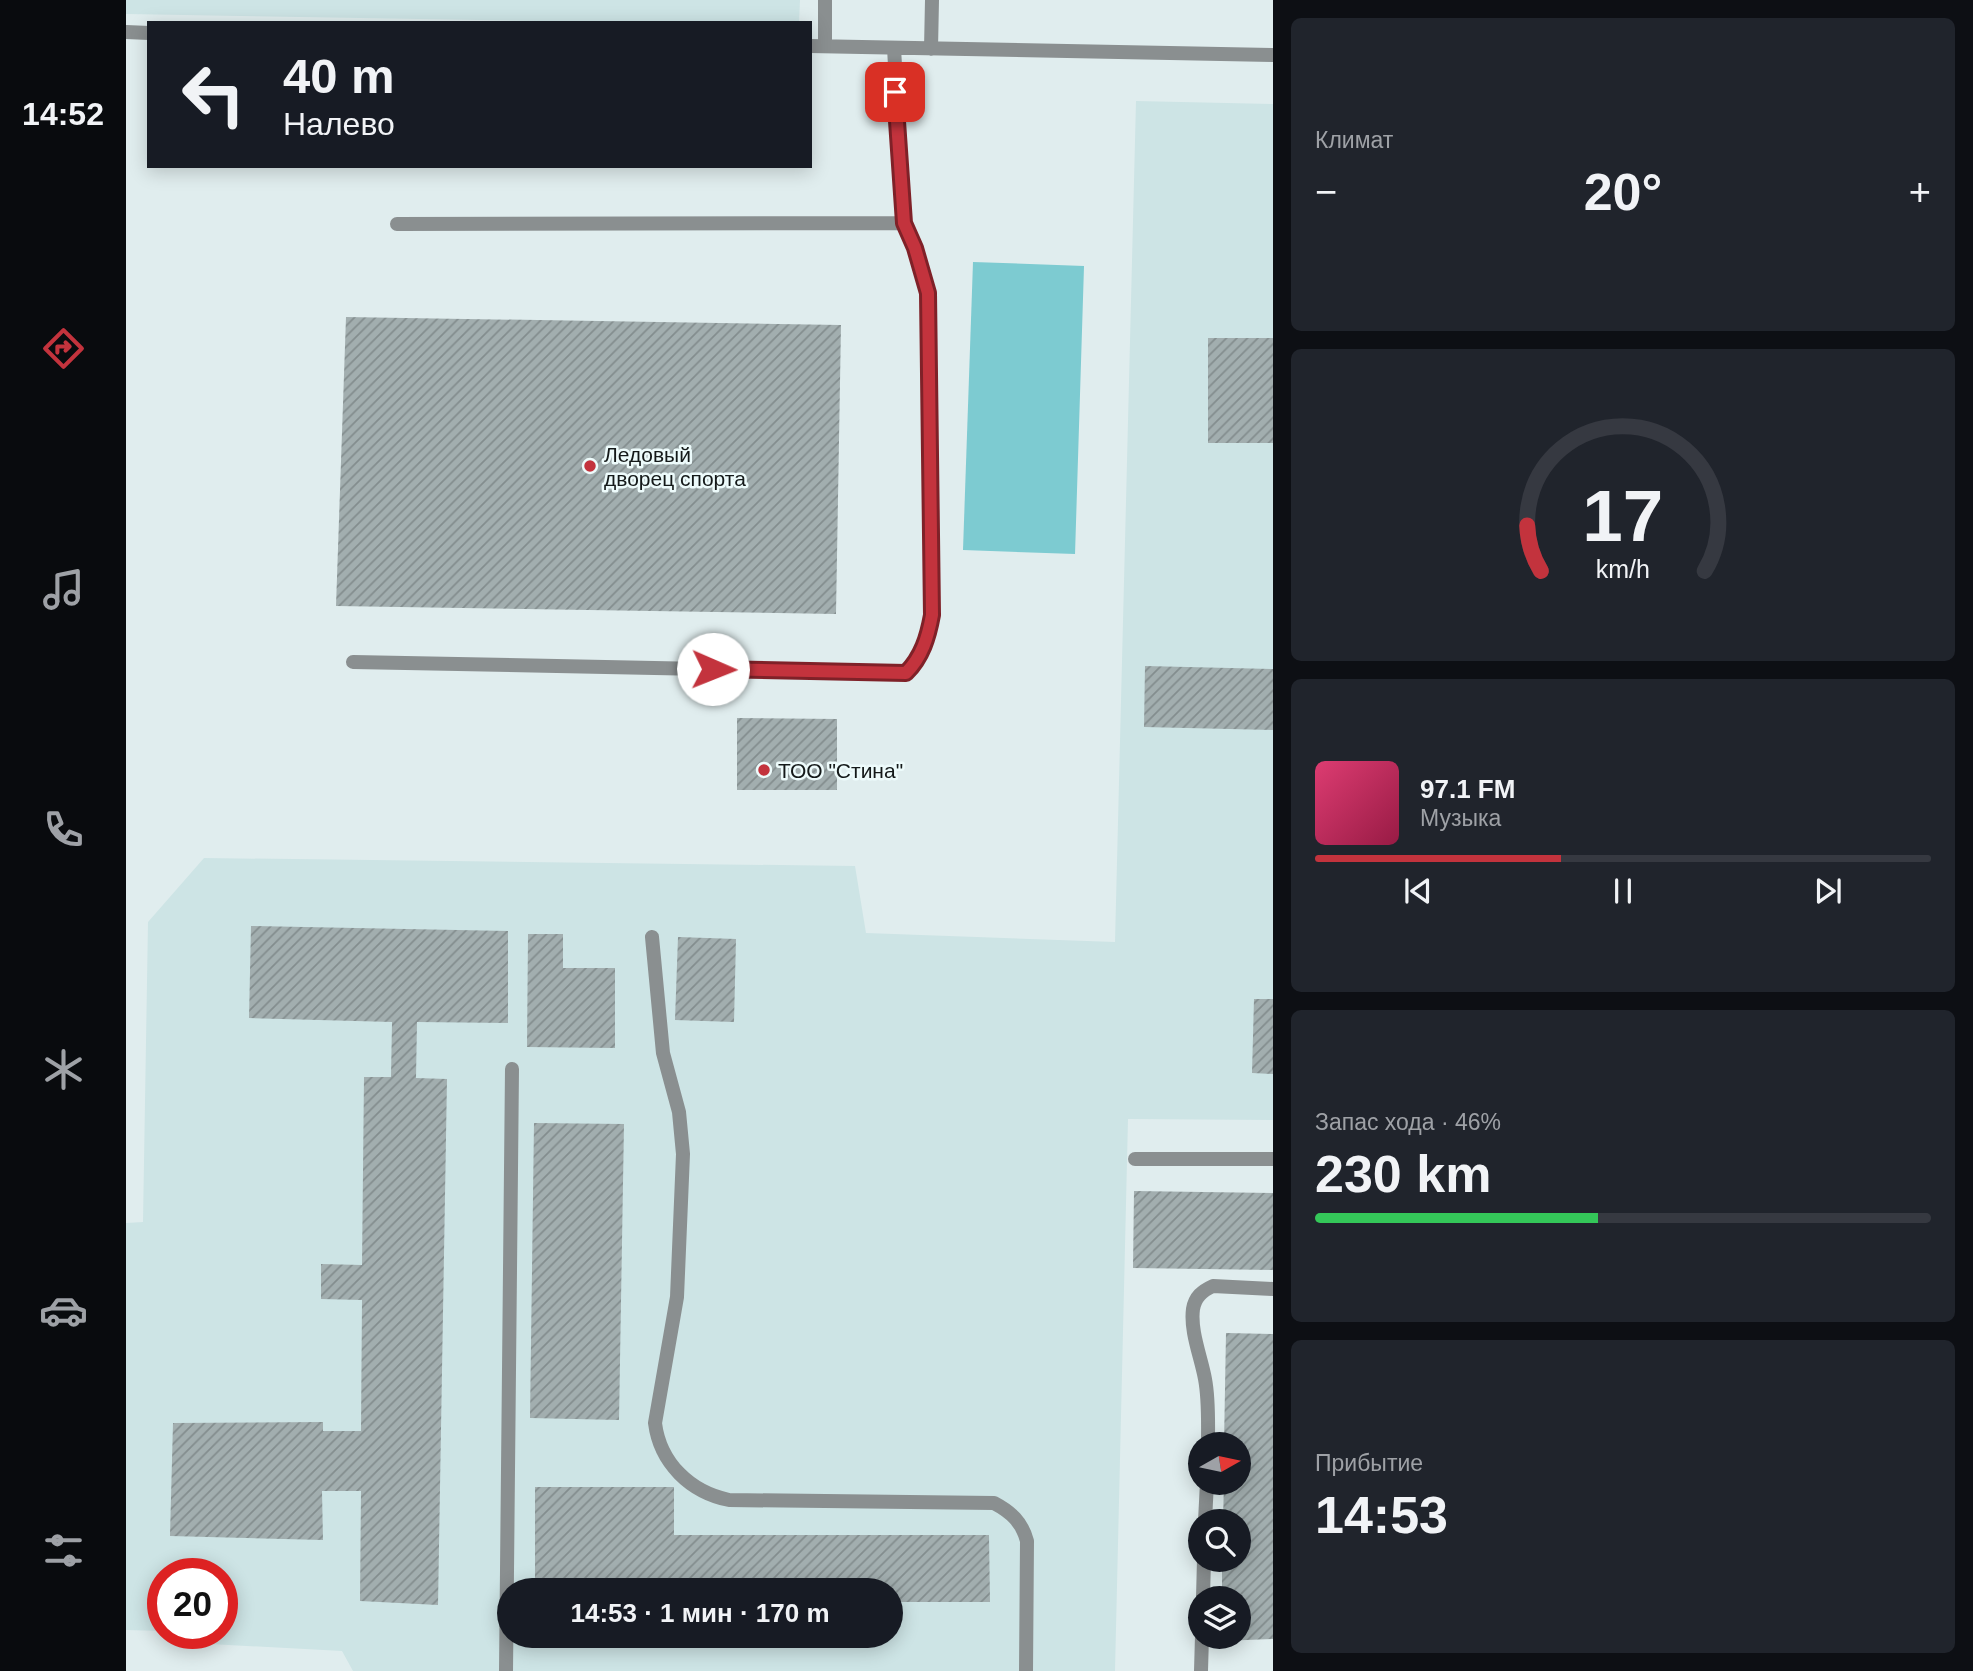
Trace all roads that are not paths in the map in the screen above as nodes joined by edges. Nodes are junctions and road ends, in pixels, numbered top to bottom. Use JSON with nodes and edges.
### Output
{"nodes":[{"id":1,"x":825,"y":0,"type":"edge"},
{"id":2,"x":932,"y":0,"type":"edge"},
{"id":3,"x":126,"y":32,"type":"edge"},
{"id":4,"x":147,"y":33,"type":"edge"},
{"id":5,"x":817,"y":46,"type":"edge"},
{"id":6,"x":894,"y":48,"type":"junction"},
{"id":7,"x":931,"y":49,"type":"junction"},
{"id":8,"x":1273,"y":55,"type":"edge"},
{"id":9,"x":904,"y":223,"type":"junction"},
{"id":10,"x":397,"y":224,"type":"dead end"},
{"id":11,"x":353,"y":662,"type":"dead end"},
{"id":12,"x":652,"y":937,"type":"dead end"},
{"id":13,"x":512,"y":1069,"type":"dead end"},
{"id":14,"x":1135,"y":1159,"type":"dead end"},
{"id":15,"x":1273,"y":1159,"type":"edge"},
{"id":16,"x":1273,"y":1289,"type":"edge"},
{"id":17,"x":1208,"y":1432,"type":"edge"},
{"id":18,"x":1202,"y":1649,"type":"edge"},
{"id":19,"x":506,"y":1671,"type":"edge"},
{"id":20,"x":1026,"y":1671,"type":"edge"},
{"id":21,"x":1201,"y":1671,"type":"edge"}],
"edges":[{"from":1,"to":5,"type":"lane"},
{"from":2,"to":7,"type":"lane"},
{"from":3,"to":4,"type":"lane"},
{"from":5,"to":6,"type":"lane"},
{"from":6,"to":7,"type":"lane"},
{"from":6,"to":9,"type":"lane"},
{"from":7,"to":8,"type":"lane"},
{"from":9,"to":10,"type":"lane"},
{"from":9,"to":11,"type":"lane"},
{"from":12,"to":20,"type":"lane"},
{"from":13,"to":19,"type":"lane"},
{"from":14,"to":15,"type":"lane"},
{"from":16,"to":17,"type":"lane"},
{"from":18,"to":21,"type":"lane"}]}
